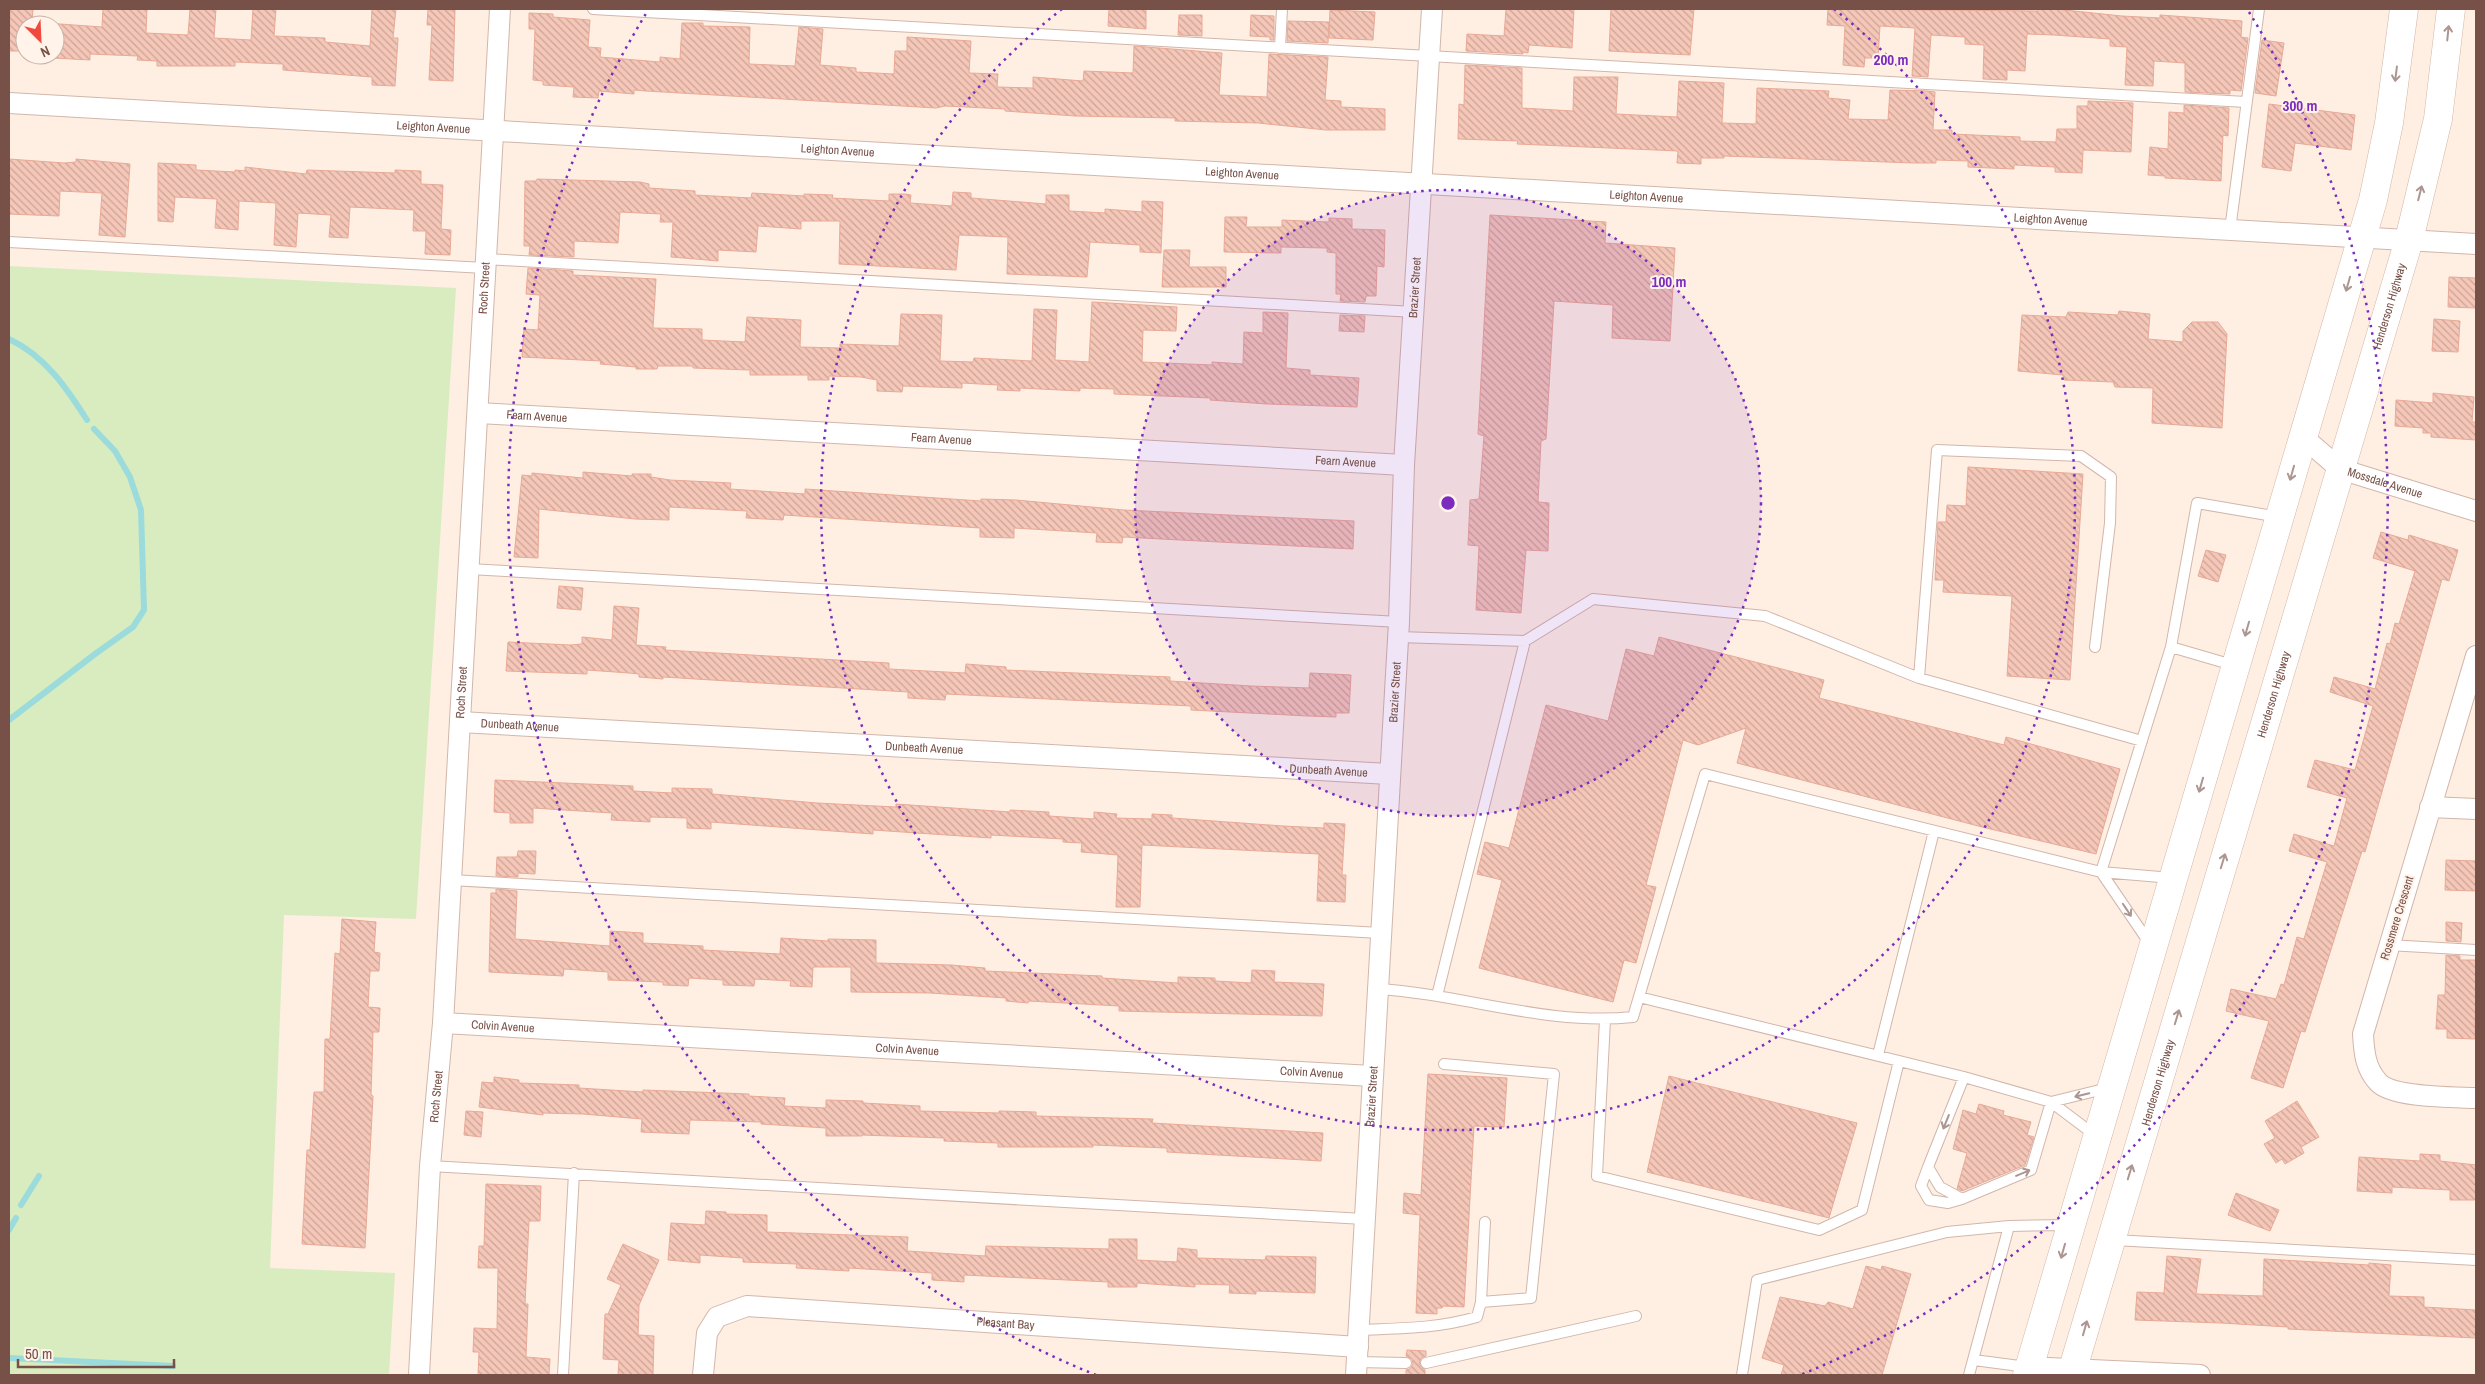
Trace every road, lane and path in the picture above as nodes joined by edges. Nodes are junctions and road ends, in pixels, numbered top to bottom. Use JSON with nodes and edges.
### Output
{"nodes":[{"id":1,"x":500,"y":9,"type":"edge"},
{"id":2,"x":593,"y":9,"type":"edge"},
{"id":3,"x":1282,"y":9,"type":"edge"},
{"id":4,"x":1432,"y":9,"type":"edge"},
{"id":5,"x":2259,"y":9,"type":"edge"},
{"id":6,"x":2404,"y":9,"type":"edge"},
{"id":7,"x":2451,"y":9,"type":"edge"},
{"id":8,"x":1280,"y":48,"type":"junction"},
{"id":9,"x":1428,"y":56,"type":"junction"},
{"id":10,"x":2246,"y":102,"type":"junction"},
{"id":11,"x":9,"y":103,"type":"edge"},
{"id":12,"x":494,"y":130,"type":"junction"},
{"id":13,"x":1420,"y":183,"type":"junction"},
{"id":14,"x":2230,"y":230,"type":"junction"},
{"id":15,"x":2363,"y":237,"type":"junction"},
{"id":16,"x":2409,"y":240,"type":"junction"},
{"id":17,"x":9,"y":242,"type":"edge"},
{"id":18,"x":2476,"y":244,"type":"edge"},
{"id":19,"x":486,"y":264,"type":"junction"},
{"id":20,"x":1414,"y":312,"type":"junction"},
{"id":21,"x":478,"y":413,"type":"junction"},
{"id":22,"x":2303,"y":437,"type":"junction"},
{"id":23,"x":1404,"y":465,"type":"junction"},
{"id":24,"x":2340,"y":469,"type":"junction"},
{"id":25,"x":2476,"y":511,"type":"edge"},
{"id":26,"x":2280,"y":517,"type":"junction"},
{"id":27,"x":469,"y":569,"type":"junction"},
{"id":28,"x":1398,"y":629,"type":"junction"},
{"id":29,"x":1525,"y":641,"type":"junction"},
{"id":30,"x":2171,"y":646,"type":"junction"},
{"id":31,"x":2094,"y":647,"type":"dead end"},
{"id":32,"x":2476,"y":656,"type":"edge"},
{"id":33,"x":2236,"y":666,"type":"junction"},
{"id":34,"x":1918,"y":678,"type":"junction"},
{"id":35,"x":2277,"y":678,"type":"junction"},
{"id":36,"x":460,"y":722,"type":"junction"},
{"id":37,"x":2142,"y":741,"type":"junction"},
{"id":38,"x":1388,"y":774,"type":"junction"},
{"id":39,"x":2430,"y":807,"type":"junction"},
{"id":40,"x":2476,"y":809,"type":"edge"},
{"id":41,"x":1934,"y":831,"type":"junction"},
{"id":42,"x":2101,"y":872,"type":"junction"},
{"id":43,"x":2173,"y":878,"type":"junction"},
{"id":44,"x":451,"y":880,"type":"junction"},
{"id":45,"x":2163,"y":913,"type":"junction"},
{"id":46,"x":2205,"y":922,"type":"junction"},
{"id":47,"x":1380,"y":933,"type":"junction"},
{"id":48,"x":2388,"y":945,"type":"junction"},
{"id":49,"x":2153,"y":948,"type":"junction"},
{"id":50,"x":2476,"y":950,"type":"edge"},
{"id":51,"x":1377,"y":989,"type":"junction"},
{"id":52,"x":1437,"y":996,"type":"junction"},
{"id":53,"x":1639,"y":997,"type":"junction"},
{"id":54,"x":1606,"y":1020,"type":"junction"},
{"id":55,"x":443,"y":1024,"type":"junction"},
{"id":56,"x":1878,"y":1056,"type":"junction"},
{"id":57,"x":1899,"y":1060,"type":"junction"},
{"id":58,"x":1444,"y":1064,"type":"dead end"},
{"id":59,"x":1372,"y":1076,"type":"junction"},
{"id":60,"x":1964,"y":1077,"type":"junction"},
{"id":61,"x":2112,"y":1087,"type":"junction"},
{"id":62,"x":2476,"y":1098,"type":"edge"},
{"id":63,"x":2052,"y":1102,"type":"junction"},
{"id":64,"x":2097,"y":1137,"type":"junction"},
{"id":65,"x":430,"y":1166,"type":"junction"},
{"id":66,"x":1928,"y":1166,"type":"junction"},
{"id":67,"x":574,"y":1173,"type":"junction"},
{"id":68,"x":1962,"y":1199,"type":"junction"},
{"id":69,"x":1364,"y":1219,"type":"junction"},
{"id":70,"x":1485,"y":1222,"type":"dead end"},
{"id":71,"x":2071,"y":1225,"type":"junction"},
{"id":72,"x":2009,"y":1226,"type":"junction"},
{"id":73,"x":2110,"y":1240,"type":"junction"},
{"id":74,"x":2476,"y":1260,"type":"edge"},
{"id":75,"x":1481,"y":1302,"type":"junction"},
{"id":76,"x":1636,"y":1316,"type":"dead end"},
{"id":77,"x":1357,"y":1354,"type":"edge"},
{"id":78,"x":1974,"y":1360,"type":"junction"},
{"id":79,"x":1406,"y":1363,"type":"dead end"},
{"id":80,"x":1426,"y":1363,"type":"dead end"},
{"id":81,"x":2028,"y":1371,"type":"edge"},
{"id":82,"x":2072,"y":1371,"type":"edge"},
{"id":83,"x":419,"y":1375,"type":"edge"},
{"id":84,"x":563,"y":1375,"type":"edge"},
{"id":85,"x":703,"y":1375,"type":"edge"},
{"id":86,"x":1742,"y":1375,"type":"edge"},
{"id":87,"x":1969,"y":1375,"type":"edge"},
{"id":88,"x":2200,"y":1375,"type":"edge"}],
"edges":[{"from":1,"to":12,"type":"street","name":"Roch Street"},
{"from":2,"to":8,"type":"lane"},
{"from":3,"to":8,"type":"lane"},
{"from":4,"to":9,"type":"street","name":"Brazier Street"},
{"from":5,"to":10,"type":"lane"},
{"from":6,"to":15,"type":"main road","one_way":true},
{"from":16,"to":7,"type":"main road","name":"Henderson Highway","one_way":true},
{"from":8,"to":9,"type":"lane"},
{"from":9,"to":10,"type":"lane"},
{"from":9,"to":13,"type":"street","name":"Brazier Street"},
{"from":10,"to":14,"type":"lane"},
{"from":11,"to":12,"type":"street","name":"Leighton Avenue"},
{"from":12,"to":13,"type":"street","name":"Leighton Avenue"},
{"from":12,"to":19,"type":"street","name":"Roch Street"},
{"from":13,"to":14,"type":"street","name":"Leighton Avenue"},
{"from":13,"to":20,"type":"street","name":"Brazier Street"},
{"from":14,"to":15,"type":"street","name":"Leighton Avenue"},
{"from":15,"to":16,"type":"street","name":"Leighton Avenue"},
{"from":15,"to":22,"type":"main road","one_way":true},
{"from":16,"to":18,"type":"street","name":"Leighton Avenue"},
{"from":16,"to":24,"type":"main road","name":"Henderson Highway"},
{"from":17,"to":19,"type":"lane"},
{"from":19,"to":20,"type":"lane"},
{"from":19,"to":21,"type":"street","name":"Roch Street"},
{"from":20,"to":23,"type":"street","name":"Brazier Street"},
{"from":21,"to":23,"type":"street","name":"Fearn Avenue"},
{"from":21,"to":27,"type":"street","name":"Roch Street"},
{"from":22,"to":24,"type":"street","name":"Mossdale Avenue"},
{"from":22,"to":26,"type":"main road","one_way":true},
{"from":23,"to":28,"type":"street","name":"Brazier Street"},
{"from":24,"to":25,"type":"street","name":"Mossdale Avenue"},
{"from":24,"to":35,"type":"main road","name":"Henderson Highway"},
{"from":26,"to":30,"type":"lane"},
{"from":26,"to":33,"type":"main road","one_way":true},
{"from":27,"to":28,"type":"lane"},
{"from":27,"to":36,"type":"street","name":"Roch Street"},
{"from":28,"to":29,"type":"lane"},
{"from":28,"to":38,"type":"street","name":"Brazier Street"},
{"from":29,"to":34,"type":"lane"},
{"from":29,"to":52,"type":"lane"},
{"from":30,"to":33,"type":"lane"},
{"from":30,"to":37,"type":"lane"},
{"from":31,"to":34,"type":"lane"},
{"from":32,"to":39,"type":"street","name":"Rossmere Crescent"},
{"from":33,"to":35,"type":"main road"},
{"from":33,"to":43,"type":"main road","one_way":true},
{"from":34,"to":37,"type":"lane"},
{"from":46,"to":35,"type":"main road","name":"Henderson Highway","one_way":true},
{"from":36,"to":38,"type":"street","name":"Dunbeath Avenue"},
{"from":36,"to":44,"type":"street","name":"Roch Street"},
{"from":37,"to":42,"type":"lane"},
{"from":38,"to":47,"type":"street","name":"Brazier Street"},
{"from":39,"to":40,"type":"street"},
{"from":39,"to":48,"type":"street","name":"Rossmere Crescent"},
{"from":41,"to":42,"type":"lane"},
{"from":41,"to":53,"type":"lane"},
{"from":41,"to":56,"type":"lane"},
{"from":42,"to":43,"type":"lane"},
{"from":42,"to":49,"type":"lane","one_way":true},
{"from":43,"to":45,"type":"main road"},
{"from":44,"to":47,"type":"lane"},
{"from":44,"to":55,"type":"street","name":"Roch Street"},
{"from":45,"to":46,"type":"main road"},
{"from":45,"to":49,"type":"main road"},
{"from":73,"to":46,"type":"main road","name":"Henderson Highway","one_way":true},
{"from":47,"to":51,"type":"street","name":"Brazier Street"},
{"from":48,"to":50,"type":"lane"},
{"from":48,"to":62,"type":"street","name":"Rossmere Crescent"},
{"from":49,"to":61,"type":"main road"},
{"from":51,"to":52,"type":"lane"},
{"from":51,"to":59,"type":"street","name":"Brazier Street"},
{"from":52,"to":54,"type":"lane"},
{"from":53,"to":54,"type":"lane"},
{"from":53,"to":56,"type":"lane"},
{"from":54,"to":57,"type":"lane"},
{"from":55,"to":59,"type":"street","name":"Colvin Avenue"},
{"from":55,"to":65,"type":"street","name":"Roch Street"},
{"from":56,"to":57,"type":"lane"},
{"from":57,"to":60,"type":"lane"},
{"from":58,"to":75,"type":"lane"},
{"from":59,"to":69,"type":"street","name":"Brazier Street"},
{"from":60,"to":63,"type":"lane"},
{"from":60,"to":66,"type":"lane","one_way":true},
{"from":61,"to":63,"type":"lane","one_way":true},
{"from":61,"to":64,"type":"main road"},
{"from":63,"to":64,"type":"lane"},
{"from":68,"to":63,"type":"lane","one_way":true},
{"from":64,"to":71,"type":"main road"},
{"from":65,"to":67,"type":"lane"},
{"from":65,"to":83,"type":"street","name":"Roch Street"},
{"from":66,"to":68,"type":"lane"},
{"from":66,"to":68,"type":"lane"},
{"from":67,"to":69,"type":"lane"},
{"from":67,"to":84,"type":"lane"},
{"from":69,"to":77,"type":"street","name":"Brazier Street"},
{"from":70,"to":75,"type":"lane"},
{"from":71,"to":72,"type":"lane"},
{"from":71,"to":81,"type":"main road","one_way":true},
{"from":72,"to":78,"type":"lane"},
{"from":72,"to":86,"type":"lane"},
{"from":73,"to":74,"type":"lane"},
{"from":82,"to":73,"type":"main road","name":"Henderson Highway","one_way":true},
{"from":75,"to":77,"type":"lane"},
{"from":76,"to":80,"type":"lane"},
{"from":77,"to":79,"type":"lane"},
{"from":77,"to":85,"type":"street","name":"Pleasant Bay"},
{"from":78,"to":81,"type":"lane"},
{"from":78,"to":87,"type":"lane"},
{"from":81,"to":82,"type":"street"},
{"from":82,"to":88,"type":"street"}]}
